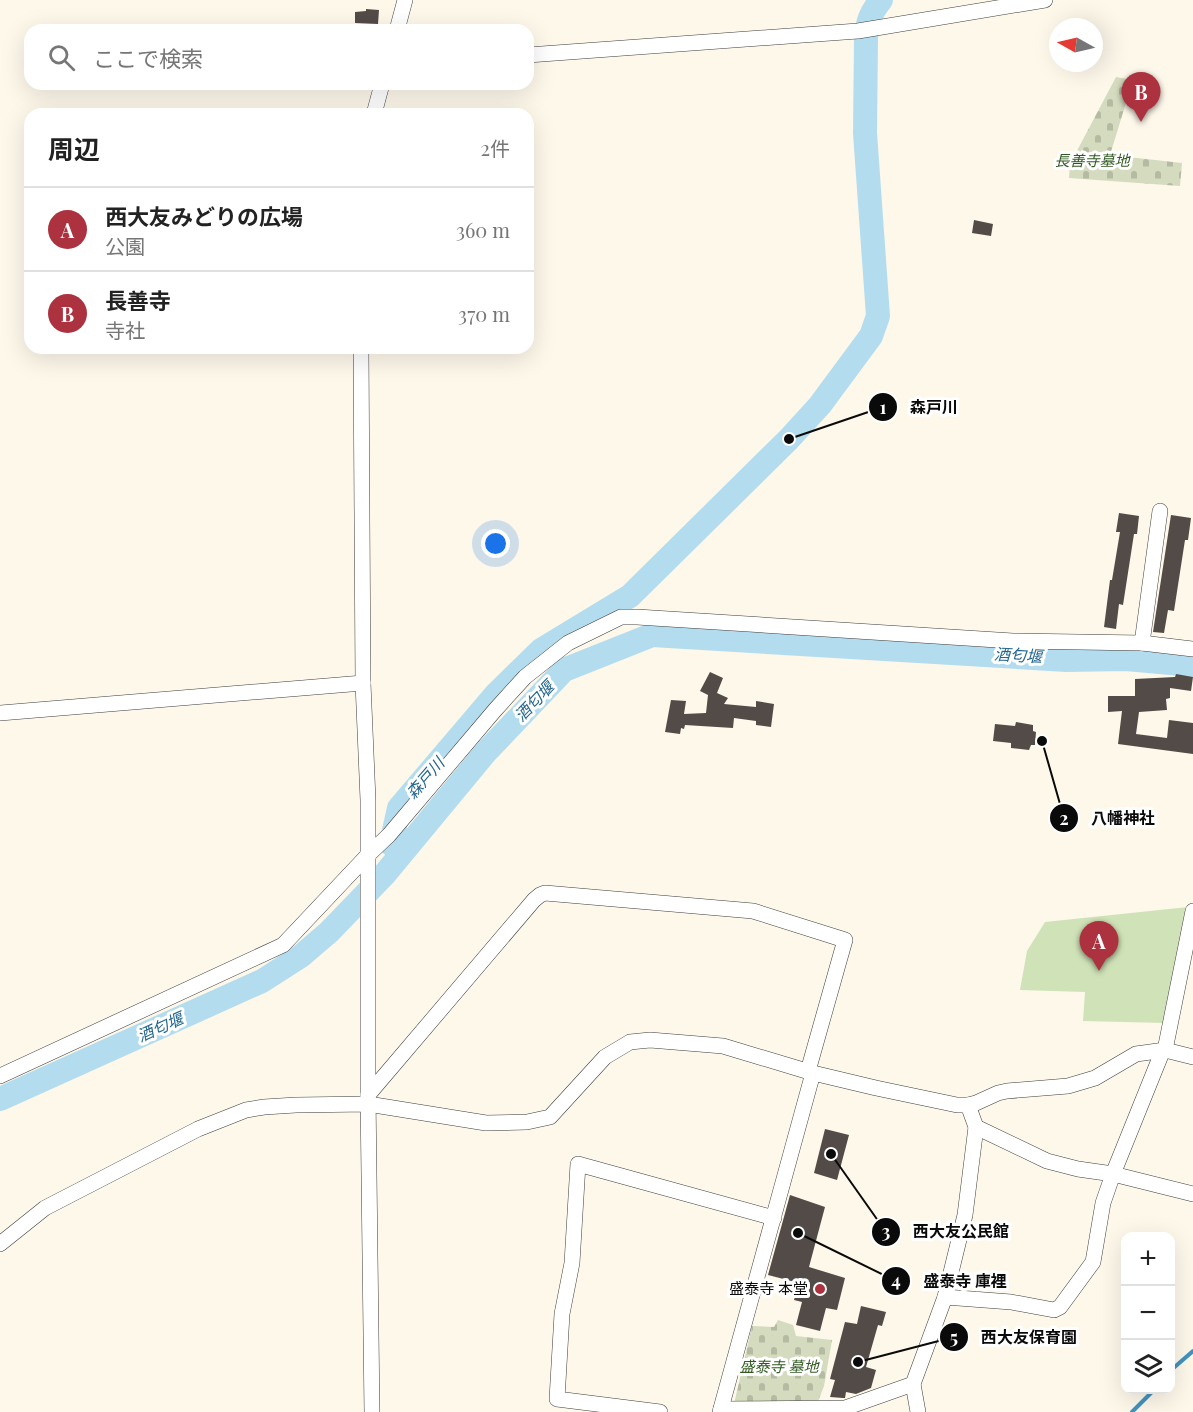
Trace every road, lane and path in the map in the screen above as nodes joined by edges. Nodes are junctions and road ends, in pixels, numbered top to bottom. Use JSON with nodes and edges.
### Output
{"nodes":[{"id":1,"x":405,"y":0,"type":"edge"},
{"id":2,"x":1045,"y":0,"type":"edge"},
{"id":3,"x":399,"y":24,"type":"edge"},
{"id":4,"x":534,"y":55,"type":"edge"},
{"id":5,"x":380,"y":90,"type":"edge"},
{"id":6,"x":376,"y":108,"type":"edge"},
{"id":7,"x":361,"y":354,"type":"edge"},
{"id":8,"x":1160,"y":510,"type":"dead end"},
{"id":9,"x":1142,"y":643,"type":"junction"},
{"id":10,"x":1193,"y":649,"type":"edge"},
{"id":11,"x":363,"y":683,"type":"junction"},
{"id":12,"x":0,"y":713,"type":"edge"},
{"id":13,"x":368,"y":856,"type":"junction"},
{"id":14,"x":1193,"y":911,"type":"edge"},
{"id":15,"x":1164,"y":1050,"type":"junction"},
{"id":16,"x":1193,"y":1057,"type":"edge"},
{"id":17,"x":810,"y":1072,"type":"junction"},
{"id":18,"x":0,"y":1076,"type":"edge"},
{"id":19,"x":368,"y":1099,"type":"junction"},
{"id":20,"x":968,"y":1105,"type":"junction"},
{"id":21,"x":976,"y":1127,"type":"junction"},
{"id":22,"x":1113,"y":1174,"type":"junction"},
{"id":23,"x":1193,"y":1194,"type":"edge"},
{"id":24,"x":774,"y":1218,"type":"junction"},
{"id":25,"x":0,"y":1244,"type":"edge"},
{"id":26,"x":945,"y":1297,"type":"junction"},
{"id":27,"x":913,"y":1384,"type":"junction"},
{"id":28,"x":721,"y":1411,"type":"edge"},
{"id":29,"x":372,"y":1412,"type":"edge"},
{"id":30,"x":660,"y":1412,"type":"edge"},
{"id":31,"x":918,"y":1412,"type":"edge"}],
"edges":[{"from":1,"to":3,"type":"street"},
{"from":2,"to":4,"type":"street"},
{"from":5,"to":6,"type":"street"},
{"from":7,"to":11,"type":"street"},
{"from":8,"to":9,"type":"street"},
{"from":9,"to":10,"type":"street"},
{"from":9,"to":13,"type":"street"},
{"from":11,"to":12,"type":"street"},
{"from":11,"to":13,"type":"street"},
{"from":13,"to":18,"type":"street"},
{"from":13,"to":19,"type":"street"},
{"from":14,"to":15,"type":"street"},
{"from":15,"to":16,"type":"street"},
{"from":15,"to":20,"type":"street"},
{"from":15,"to":22,"type":"street"},
{"from":17,"to":19,"type":"street"},
{"from":17,"to":19,"type":"street"},
{"from":17,"to":20,"type":"street"},
{"from":17,"to":24,"type":"street"},
{"from":19,"to":25,"type":"street"},
{"from":19,"to":29,"type":"street"},
{"from":20,"to":21,"type":"street"},
{"from":21,"to":22,"type":"street"},
{"from":21,"to":26,"type":"street"},
{"from":22,"to":23,"type":"street"},
{"from":22,"to":26,"type":"street"},
{"from":24,"to":28,"type":"street"},
{"from":24,"to":30,"type":"street"},
{"from":26,"to":27,"type":"street"},
{"from":27,"to":28,"type":"street"},
{"from":27,"to":31,"type":"street"}]}
